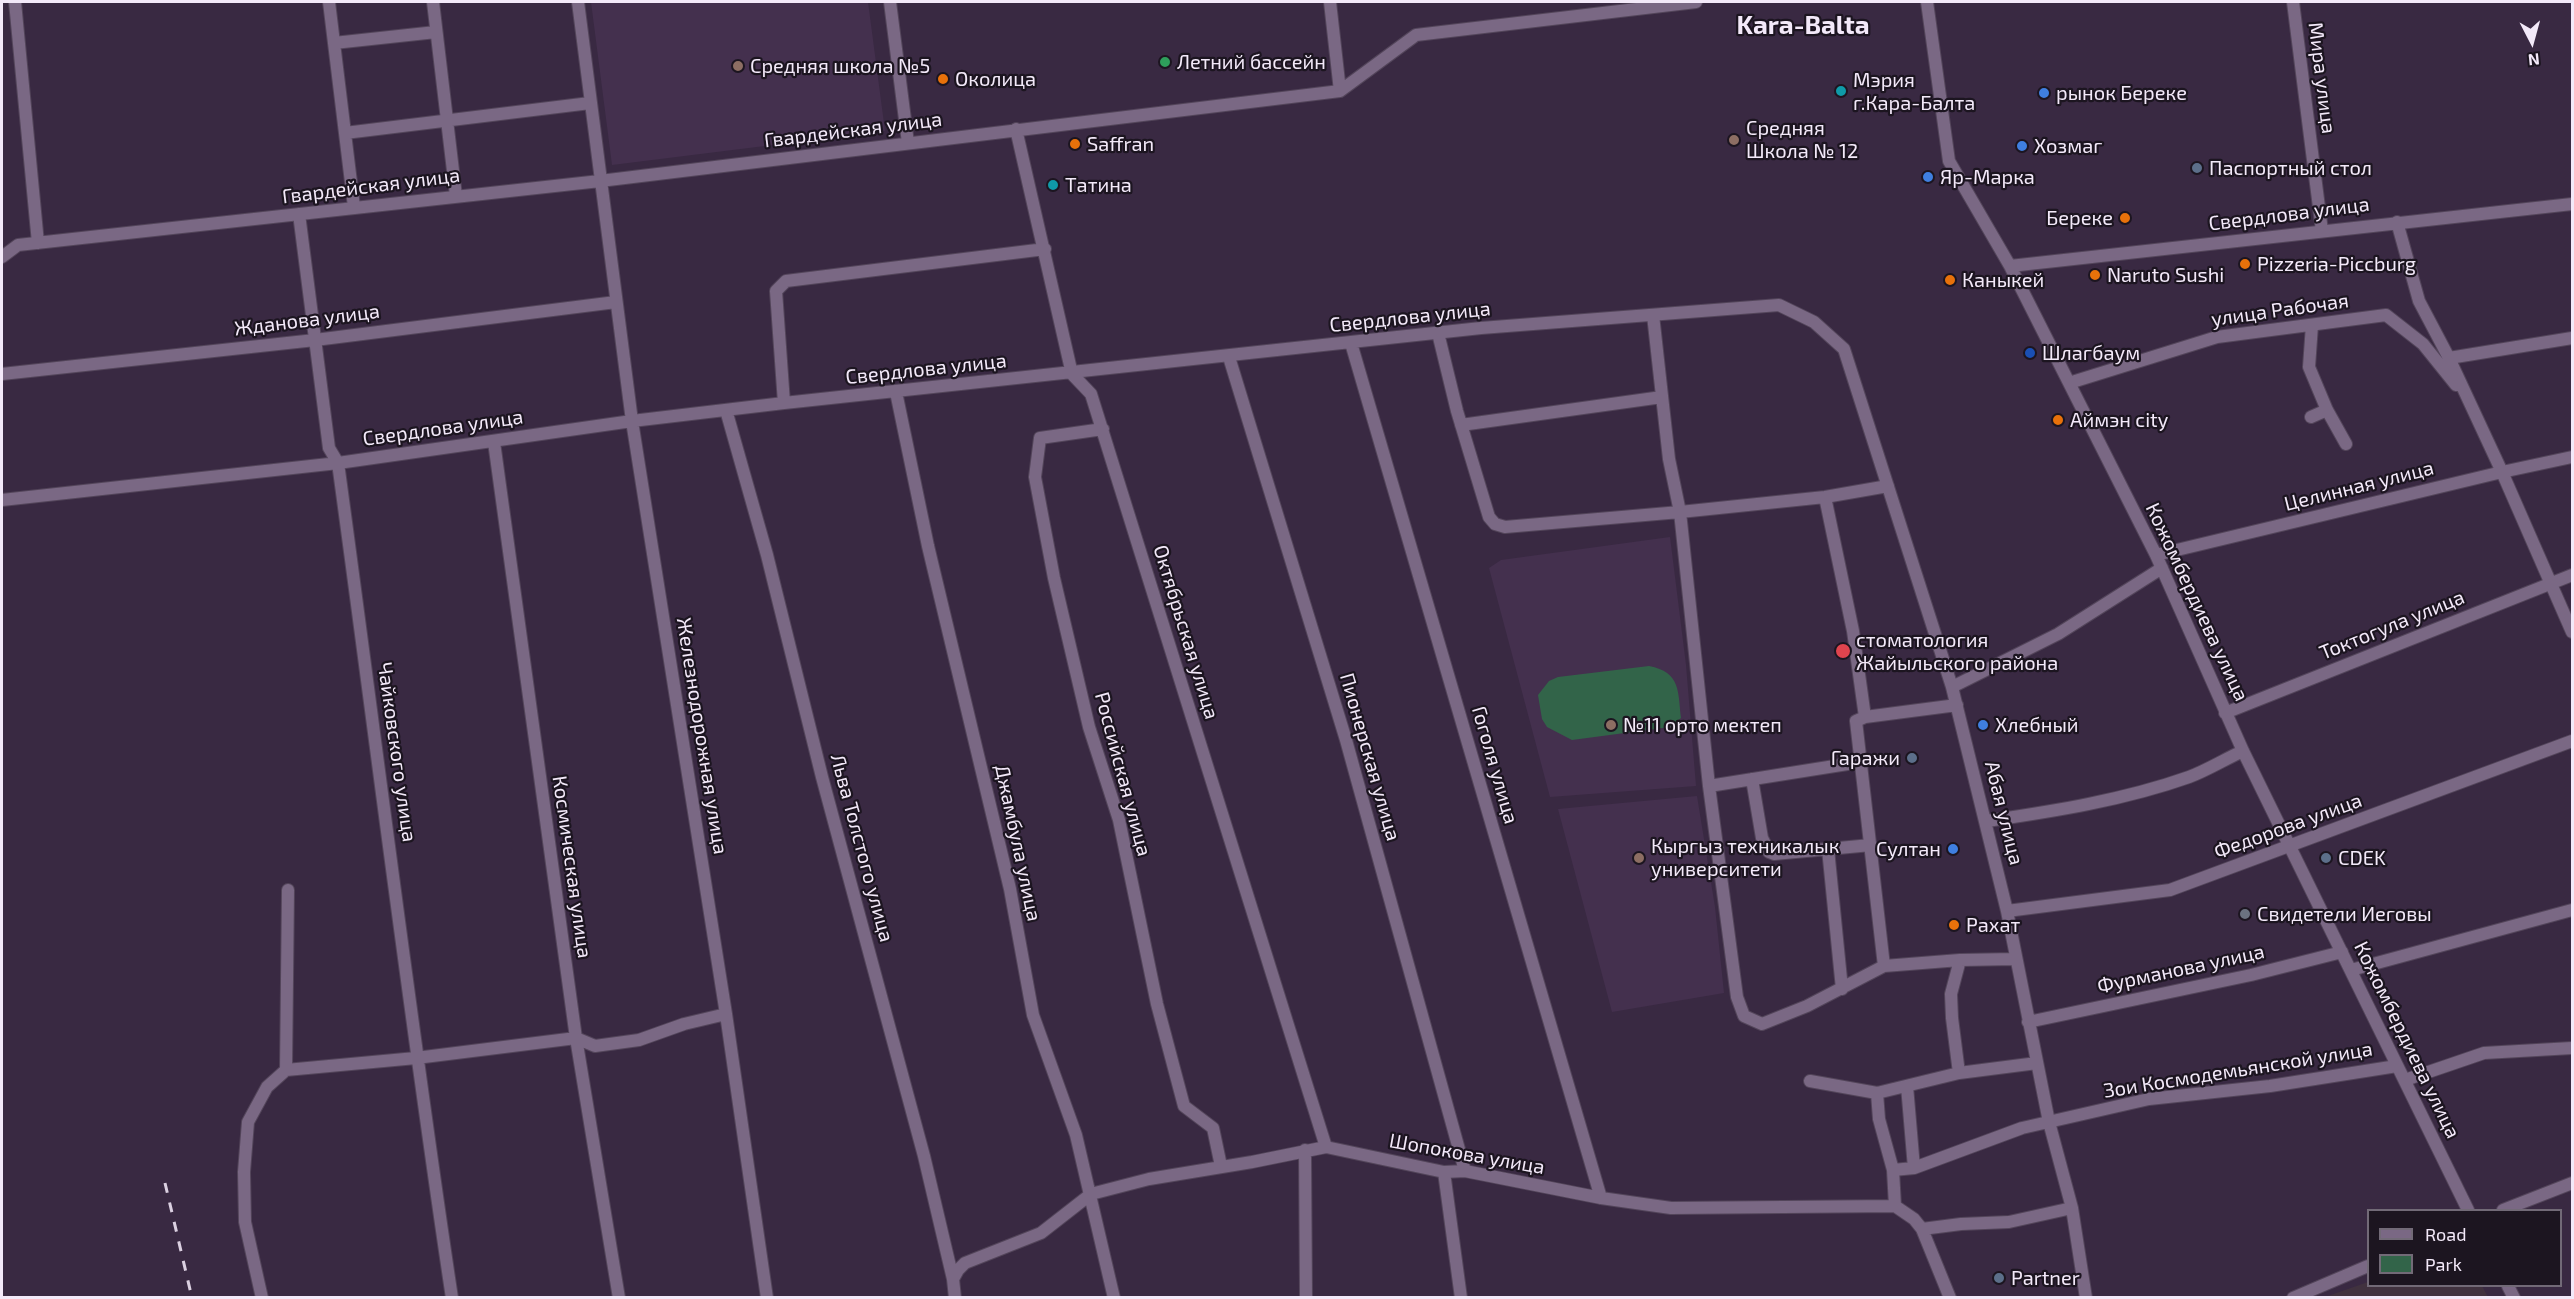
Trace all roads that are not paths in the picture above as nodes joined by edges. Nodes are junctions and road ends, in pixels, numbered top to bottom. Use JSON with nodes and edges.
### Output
{"nodes":[{"id":1,"x":15,"y":2,"type":"edge"},
{"id":2,"x":329,"y":2,"type":"edge"},
{"id":3,"x":433,"y":2,"type":"edge"},
{"id":4,"x":578,"y":2,"type":"edge"},
{"id":5,"x":890,"y":2,"type":"edge"},
{"id":6,"x":1330,"y":2,"type":"edge"},
{"id":7,"x":1696,"y":2,"type":"edge"},
{"id":8,"x":1927,"y":2,"type":"edge"},
{"id":9,"x":2293,"y":2,"type":"edge"},
{"id":10,"x":436,"y":32,"type":"junction"},
{"id":11,"x":334,"y":43,"type":"junction"},
{"id":12,"x":1340,"y":91,"type":"junction"},
{"id":13,"x":590,"y":103,"type":"junction"},
{"id":14,"x":446,"y":120,"type":"junction"},
{"id":15,"x":1016,"y":129,"type":"junction"},
{"id":16,"x":345,"y":132,"type":"junction"},
{"id":17,"x":908,"y":143,"type":"junction"},
{"id":18,"x":600,"y":181,"type":"junction"},
{"id":19,"x":456,"y":196,"type":"junction"},
{"id":20,"x":2572,"y":204,"type":"edge"},
{"id":21,"x":354,"y":207,"type":"junction"},
{"id":22,"x":299,"y":214,"type":"junction"},
{"id":23,"x":2397,"y":222,"type":"junction"},
{"id":24,"x":2322,"y":231,"type":"junction"},
{"id":25,"x":38,"y":243,"type":"junction"},
{"id":26,"x":1045,"y":249,"type":"junction"},
{"id":27,"x":2,"y":257,"type":"edge"},
{"id":28,"x":2010,"y":266,"type":"junction"},
{"id":29,"x":616,"y":302,"type":"junction"},
{"id":30,"x":1653,"y":315,"type":"junction"},
{"id":31,"x":2312,"y":325,"type":"junction"},
{"id":32,"x":1438,"y":333,"type":"junction"},
{"id":33,"x":2572,"y":338,"type":"edge"},
{"id":34,"x":315,"y":340,"type":"junction"},
{"id":35,"x":1351,"y":343,"type":"junction"},
{"id":36,"x":1844,"y":349,"type":"joint"},
{"id":37,"x":1228,"y":357,"type":"junction"},
{"id":38,"x":2449,"y":358,"type":"junction"},
{"id":39,"x":2,"y":374,"type":"edge"},
{"id":40,"x":1072,"y":374,"type":"junction"},
{"id":41,"x":2069,"y":383,"type":"junction"},
{"id":42,"x":896,"y":392,"type":"junction"},
{"id":43,"x":1662,"y":397,"type":"junction"},
{"id":44,"x":2467,"y":398,"type":"junction"},
{"id":45,"x":784,"y":403,"type":"junction"},
{"id":46,"x":2327,"y":410,"type":"junction"},
{"id":47,"x":726,"y":411,"type":"junction"},
{"id":48,"x":2311,"y":417,"type":"dead end"},
{"id":49,"x":632,"y":421,"type":"junction"},
{"id":50,"x":1461,"y":425,"type":"junction"},
{"id":51,"x":1103,"y":429,"type":"junction"},
{"id":52,"x":494,"y":442,"type":"junction"},
{"id":53,"x":2346,"y":444,"type":"dead end"},
{"id":54,"x":2572,"y":457,"type":"edge"},
{"id":55,"x":338,"y":463,"type":"junction"},
{"id":56,"x":2502,"y":472,"type":"junction"},
{"id":57,"x":1888,"y":486,"type":"junction"},
{"id":58,"x":1825,"y":497,"type":"junction"},
{"id":59,"x":2,"y":500,"type":"edge"},
{"id":60,"x":1680,"y":512,"type":"junction"},
{"id":61,"x":2156,"y":555,"type":"junction"},
{"id":62,"x":2162,"y":568,"type":"junction"},
{"id":63,"x":2572,"y":575,"type":"edge"},
{"id":64,"x":2551,"y":583,"type":"junction"},
{"id":65,"x":2572,"y":632,"type":"edge"},
{"id":66,"x":1952,"y":687,"type":"junction"},
{"id":67,"x":1957,"y":705,"type":"junction"},
{"id":68,"x":2225,"y":712,"type":"junction"},
{"id":69,"x":1865,"y":717,"type":"junction"},
{"id":70,"x":2572,"y":741,"type":"edge"},
{"id":71,"x":2243,"y":751,"type":"junction"},
{"id":72,"x":1860,"y":762,"type":"junction"},
{"id":73,"x":1752,"y":779,"type":"junction"},
{"id":74,"x":1709,"y":786,"type":"junction"},
{"id":75,"x":1987,"y":821,"type":"junction"},
{"id":76,"x":1871,"y":845,"type":"junction"},
{"id":77,"x":2290,"y":847,"type":"junction"},
{"id":78,"x":1828,"y":849,"type":"junction"},
{"id":79,"x":288,"y":890,"type":"dead end"},
{"id":80,"x":2572,"y":910,"type":"edge"},
{"id":81,"x":2007,"y":911,"type":"junction"},
{"id":82,"x":2342,"y":952,"type":"junction"},
{"id":83,"x":2015,"y":959,"type":"junction"},
{"id":84,"x":1960,"y":960,"type":"junction"},
{"id":85,"x":1884,"y":966,"type":"junction"},
{"id":86,"x":2351,"y":970,"type":"junction"},
{"id":87,"x":1842,"y":989,"type":"junction"},
{"id":88,"x":726,"y":1014,"type":"junction"},
{"id":89,"x":2028,"y":1022,"type":"junction"},
{"id":90,"x":576,"y":1038,"type":"junction"},
{"id":91,"x":2572,"y":1048,"type":"edge"},
{"id":92,"x":416,"y":1058,"type":"junction"},
{"id":93,"x":2037,"y":1063,"type":"junction"},
{"id":94,"x":2397,"y":1066,"type":"junction"},
{"id":95,"x":286,"y":1070,"type":"junction"},
{"id":96,"x":1959,"y":1073,"type":"junction"},
{"id":97,"x":2405,"y":1080,"type":"junction"},
{"id":98,"x":1810,"y":1081,"type":"dead end"},
{"id":99,"x":1906,"y":1086,"type":"junction"},
{"id":100,"x":1877,"y":1093,"type":"junction"},
{"id":101,"x":2049,"y":1122,"type":"junction"},
{"id":102,"x":1326,"y":1147,"type":"junction"},
{"id":103,"x":1305,"y":1150,"type":"junction"},
{"id":104,"x":1221,"y":1166,"type":"junction"},
{"id":105,"x":1914,"y":1168,"type":"junction"},
{"id":106,"x":1893,"y":1170,"type":"junction"},
{"id":107,"x":1466,"y":1171,"type":"junction"},
{"id":108,"x":1444,"y":1172,"type":"junction"},
{"id":109,"x":2572,"y":1183,"type":"edge"},
{"id":110,"x":1091,"y":1194,"type":"junction"},
{"id":111,"x":1601,"y":1198,"type":"junction"},
{"id":112,"x":1896,"y":1206,"type":"junction"},
{"id":113,"x":2072,"y":1208,"type":"junction"},
{"id":114,"x":2468,"y":1209,"type":"edge"},
{"id":115,"x":2506,"y":1209,"type":"edge"},
{"id":116,"x":1922,"y":1229,"type":"junction"},
{"id":117,"x":2367,"y":1266,"type":"edge"},
{"id":118,"x":953,"y":1279,"type":"junction"},
{"id":119,"x":261,"y":1298,"type":"edge"},
{"id":120,"x":452,"y":1298,"type":"edge"},
{"id":121,"x":619,"y":1298,"type":"edge"},
{"id":122,"x":767,"y":1298,"type":"edge"},
{"id":123,"x":955,"y":1298,"type":"edge"},
{"id":124,"x":1114,"y":1298,"type":"edge"},
{"id":125,"x":1306,"y":1298,"type":"edge"},
{"id":126,"x":1461,"y":1298,"type":"edge"},
{"id":127,"x":1950,"y":1298,"type":"edge"},
{"id":128,"x":2086,"y":1298,"type":"edge"},
{"id":129,"x":2293,"y":1298,"type":"edge"}],
"edges":[{"from":1,"to":25,"type":"street"},
{"from":2,"to":11,"type":"street"},
{"from":3,"to":10,"type":"street"},
{"from":4,"to":13,"type":"street","name":"Железнодорожная улица"},
{"from":5,"to":17,"type":"street"},
{"from":6,"to":12,"type":"street"},
{"from":7,"to":12,"type":"street","name":"Гвардейская улица"},
{"from":8,"to":28,"type":"street","name":"Кожомбердиева улица"},
{"from":9,"to":24,"type":"street","name":"Мира улица"},
{"from":10,"to":11,"type":"street"},
{"from":10,"to":14,"type":"street"},
{"from":11,"to":16,"type":"street"},
{"from":12,"to":15,"type":"street","name":"Гвардейская улица"},
{"from":13,"to":14,"type":"street"},
{"from":13,"to":18,"type":"street","name":"Железнодорожная улица"},
{"from":14,"to":16,"type":"street"},
{"from":14,"to":19,"type":"street"},
{"from":15,"to":17,"type":"street","name":"Гвардейская улица"},
{"from":15,"to":26,"type":"street","name":"Октябрьская улица"},
{"from":16,"to":21,"type":"street"},
{"from":17,"to":18,"type":"street","name":"Гвардейская улица"},
{"from":18,"to":19,"type":"street","name":"Гвардейская улица"},
{"from":18,"to":29,"type":"street","name":"Железнодорожная улица"},
{"from":19,"to":21,"type":"street","name":"Гвардейская улица"},
{"from":20,"to":23,"type":"street","name":"Свердлова улица"},
{"from":21,"to":22,"type":"street","name":"Гвардейская улица"},
{"from":22,"to":25,"type":"street","name":"Гвардейская улица"},
{"from":22,"to":34,"type":"street","name":"Чайковского улица"},
{"from":23,"to":24,"type":"street","name":"Свердлова улица"},
{"from":23,"to":38,"type":"street"},
{"from":24,"to":28,"type":"street","name":"Свердлова улица"},
{"from":25,"to":27,"type":"street","name":"Гвардейская улица"},
{"from":26,"to":40,"type":"street","name":"Октябрьская улица"},
{"from":26,"to":45,"type":"street"},
{"from":28,"to":41,"type":"street","name":"Кожомбердиева улица"},
{"from":29,"to":34,"type":"street","name":"Жданова улица"},
{"from":29,"to":49,"type":"street","name":"Железнодорожная улица"},
{"from":30,"to":32,"type":"street","name":"Свердлова улица"},
{"from":30,"to":36,"type":"street","name":"Свердлова улица"},
{"from":30,"to":43,"type":"street"},
{"from":31,"to":41,"type":"street","name":"улица Рабочая"},
{"from":31,"to":44,"type":"street","name":"улица Рабочая"},
{"from":31,"to":46,"type":"street"},
{"from":32,"to":35,"type":"street","name":"Свердлова улица"},
{"from":32,"to":50,"type":"street"},
{"from":33,"to":38,"type":"street"},
{"from":34,"to":39,"type":"street","name":"Жданова улица"},
{"from":34,"to":55,"type":"street","name":"Чайковского улица"},
{"from":35,"to":37,"type":"street","name":"Свердлова улица"},
{"from":35,"to":111,"type":"street","name":"Гоголя улица"},
{"from":36,"to":57,"type":"street","name":"Абая улица"},
{"from":37,"to":40,"type":"street","name":"Свердлова улица"},
{"from":37,"to":107,"type":"street","name":"Пионерская улица"},
{"from":38,"to":44,"type":"street"},
{"from":40,"to":42,"type":"street","name":"Свердлова улица"},
{"from":40,"to":51,"type":"street","name":"Октябрьская улица"},
{"from":41,"to":61,"type":"street","name":"Кожомбердиева улица"},
{"from":42,"to":45,"type":"street","name":"Свердлова улица"},
{"from":42,"to":110,"type":"street","name":"Джамбула улица"},
{"from":43,"to":50,"type":"street"},
{"from":43,"to":60,"type":"street"},
{"from":44,"to":56,"type":"street"},
{"from":45,"to":47,"type":"street","name":"Свердлова улица"},
{"from":46,"to":48,"type":"street"},
{"from":46,"to":53,"type":"street"},
{"from":47,"to":49,"type":"street","name":"Свердлова улица"},
{"from":47,"to":118,"type":"street","name":"Льва Толстого улица"},
{"from":49,"to":52,"type":"street","name":"Свердлова улица"},
{"from":49,"to":88,"type":"street","name":"Железнодорожная улица"},
{"from":50,"to":60,"type":"street"},
{"from":51,"to":102,"type":"street","name":"Октябрьская улица"},
{"from":51,"to":104,"type":"street","name":"Российская улица"},
{"from":52,"to":55,"type":"street","name":"Свердлова улица"},
{"from":52,"to":90,"type":"street","name":"Космическая улица"},
{"from":54,"to":56,"type":"street","name":"Целинная улица"},
{"from":55,"to":59,"type":"street","name":"Свердлова улица"},
{"from":55,"to":92,"type":"street","name":"Чайковского улица"},
{"from":56,"to":61,"type":"street","name":"Целинная улица"},
{"from":56,"to":64,"type":"street"},
{"from":57,"to":58,"type":"street"},
{"from":57,"to":66,"type":"street","name":"Абая улица"},
{"from":58,"to":60,"type":"street"},
{"from":58,"to":69,"type":"street"},
{"from":60,"to":74,"type":"street"},
{"from":61,"to":62,"type":"street","name":"Кожомбердиева улица"},
{"from":62,"to":66,"type":"street"},
{"from":62,"to":68,"type":"street","name":"Кожомбердиева улица"},
{"from":63,"to":64,"type":"street","name":"Токтогула улица"},
{"from":64,"to":65,"type":"street"},
{"from":64,"to":68,"type":"street","name":"Токтогула улица"},
{"from":66,"to":67,"type":"street","name":"Абая улица"},
{"from":67,"to":69,"type":"street"},
{"from":67,"to":75,"type":"street","name":"Абая улица"},
{"from":68,"to":71,"type":"street","name":"Кожомбердиева улица"},
{"from":69,"to":72,"type":"street"},
{"from":70,"to":77,"type":"street","name":"Федорова улица"},
{"from":71,"to":75,"type":"street"},
{"from":71,"to":77,"type":"street","name":"Кожомбердиева улица"},
{"from":72,"to":73,"type":"street"},
{"from":72,"to":76,"type":"street"},
{"from":73,"to":74,"type":"street"},
{"from":73,"to":78,"type":"street"},
{"from":74,"to":87,"type":"street"},
{"from":75,"to":81,"type":"street","name":"Абая улица"},
{"from":76,"to":78,"type":"street"},
{"from":76,"to":85,"type":"street"},
{"from":77,"to":81,"type":"street","name":"Федорова улица"},
{"from":77,"to":82,"type":"street","name":"Кожомбердиева улица"},
{"from":78,"to":87,"type":"street"},
{"from":79,"to":95,"type":"street"},
{"from":80,"to":86,"type":"street"},
{"from":81,"to":83,"type":"street","name":"Абая улица"},
{"from":82,"to":86,"type":"street","name":"Кожомбердиева улица"},
{"from":82,"to":89,"type":"street","name":"Фурманова улица"},
{"from":83,"to":84,"type":"street"},
{"from":83,"to":89,"type":"street","name":"Абая улица"},
{"from":84,"to":85,"type":"street"},
{"from":84,"to":96,"type":"street"},
{"from":85,"to":87,"type":"street"},
{"from":86,"to":94,"type":"street","name":"Кожомбердиева улица"},
{"from":88,"to":90,"type":"street"},
{"from":88,"to":122,"type":"street","name":"Железнодорожная улица"},
{"from":89,"to":93,"type":"street","name":"Абая улица"},
{"from":90,"to":92,"type":"street"},
{"from":90,"to":121,"type":"street","name":"Космическая улица"},
{"from":91,"to":97,"type":"street"},
{"from":92,"to":95,"type":"street"},
{"from":92,"to":120,"type":"street","name":"Чайковского улица"},
{"from":93,"to":96,"type":"street"},
{"from":93,"to":101,"type":"street","name":"Абая улица"},
{"from":94,"to":97,"type":"street","name":"Кожомбердиева улица"},
{"from":94,"to":101,"type":"street","name":"Зои Космодемьянской улица"},
{"from":95,"to":119,"type":"street"},
{"from":96,"to":99,"type":"street"},
{"from":97,"to":114,"type":"street","name":"Кожомбердиева улица"},
{"from":98,"to":100,"type":"street"},
{"from":99,"to":100,"type":"street"},
{"from":99,"to":105,"type":"street"},
{"from":100,"to":106,"type":"street"},
{"from":101,"to":105,"type":"street","name":"Зои Космодемьянской улица"},
{"from":101,"to":113,"type":"street","name":"Абая улица"},
{"from":102,"to":103,"type":"street","name":"Шопокова улица"},
{"from":102,"to":108,"type":"street","name":"Шопокова улица"},
{"from":103,"to":104,"type":"street","name":"Шопокова улица"},
{"from":103,"to":125,"type":"street"},
{"from":104,"to":110,"type":"street","name":"Шопокова улица"},
{"from":105,"to":106,"type":"street","name":"Зои Космодемьянской улица"},
{"from":106,"to":112,"type":"street"},
{"from":107,"to":108,"type":"street","name":"Шопокова улица"},
{"from":107,"to":111,"type":"street","name":"Шопокова улица"},
{"from":108,"to":126,"type":"street"},
{"from":109,"to":115,"type":"street"},
{"from":110,"to":118,"type":"street","name":"Шопокова улица"},
{"from":110,"to":124,"type":"street","name":"Джамбула улица"},
{"from":111,"to":112,"type":"street","name":"Шопокова улица"},
{"from":112,"to":116,"type":"street"},
{"from":113,"to":116,"type":"street"},
{"from":113,"to":128,"type":"street","name":"Абая улица"},
{"from":116,"to":127,"type":"street"},
{"from":117,"to":129,"type":"street"},
{"from":118,"to":123,"type":"street","name":"Льва Толстого улица"}]}
